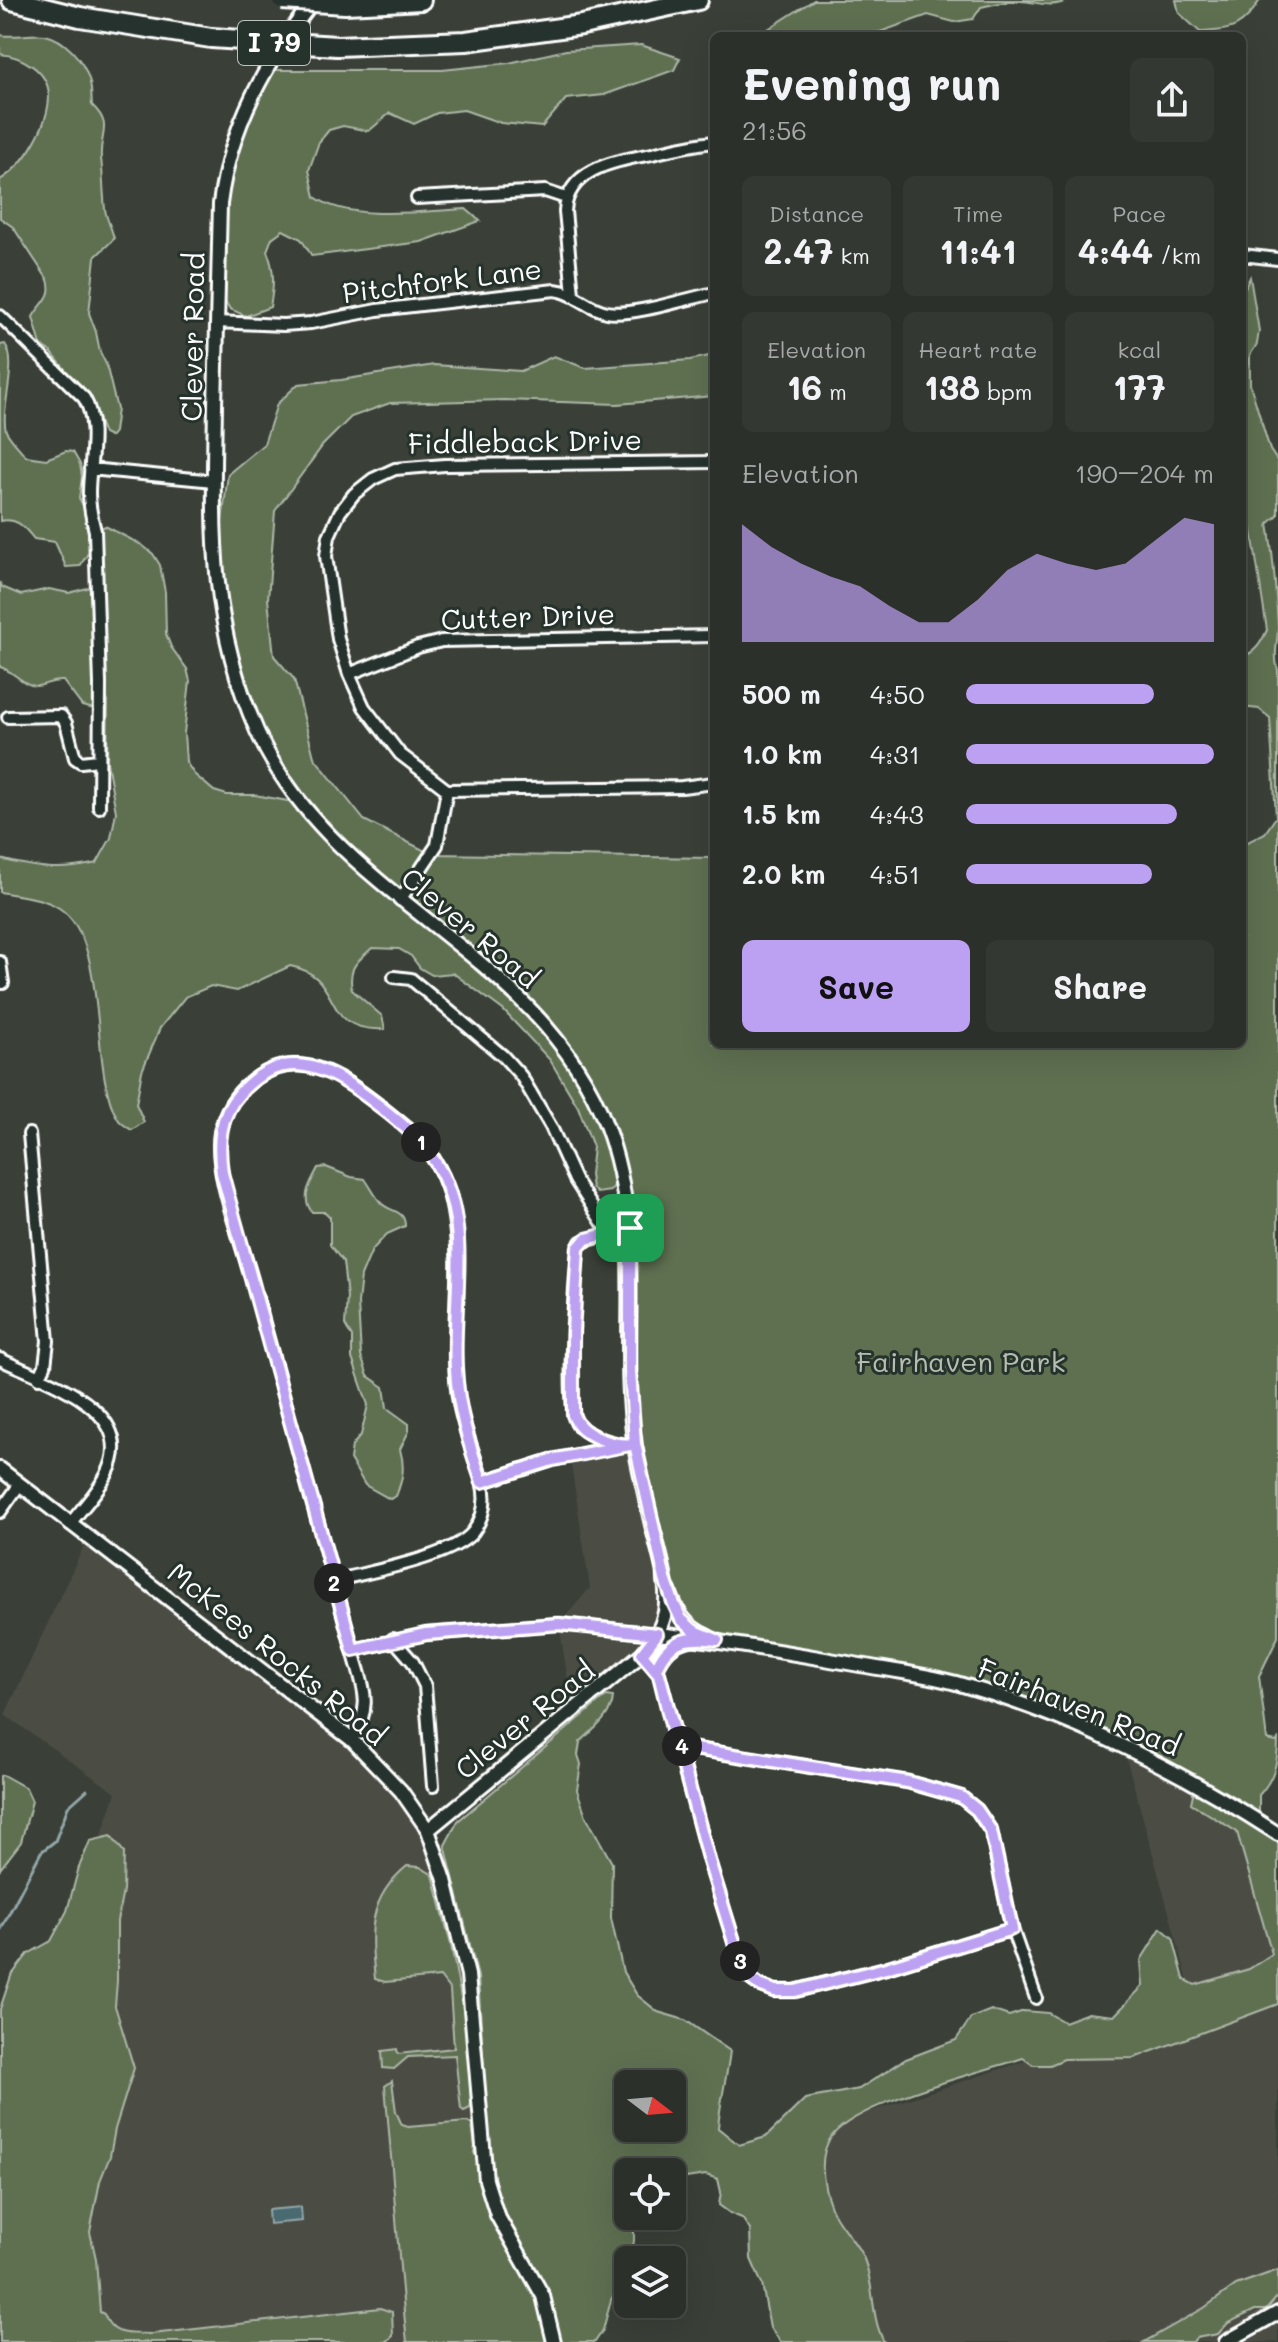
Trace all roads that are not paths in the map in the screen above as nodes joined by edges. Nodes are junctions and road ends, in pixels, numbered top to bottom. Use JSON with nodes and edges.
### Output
{"nodes":[{"id":1,"x":12,"y":0,"type":"edge"},
{"id":2,"x":282,"y":0,"type":"edge"},
{"id":3,"x":314,"y":0,"type":"edge"},
{"id":4,"x":421,"y":0,"type":"edge"},
{"id":5,"x":698,"y":0,"type":"edge"},
{"id":6,"x":710,"y":143,"type":"edge"},
{"id":7,"x":417,"y":198,"type":"dead end"},
{"id":8,"x":566,"y":198,"type":"junction"},
{"id":9,"x":1246,"y":255,"type":"edge"},
{"id":10,"x":1278,"y":259,"type":"edge"},
{"id":11,"x":573,"y":294,"type":"junction"},
{"id":12,"x":710,"y":294,"type":"edge"},
{"id":13,"x":0,"y":316,"type":"edge"},
{"id":14,"x":217,"y":322,"type":"junction"},
{"id":15,"x":710,"y":462,"type":"edge"},
{"id":16,"x":90,"y":469,"type":"junction"},
{"id":17,"x":214,"y":481,"type":"junction"},
{"id":18,"x":710,"y":636,"type":"edge"},
{"id":19,"x":349,"y":674,"type":"junction"},
{"id":20,"x":8,"y":717,"type":"dead end"},
{"id":21,"x":98,"y":760,"type":"junction"},
{"id":22,"x":710,"y":784,"type":"edge"},
{"id":23,"x":447,"y":790,"type":"junction"},
{"id":24,"x":99,"y":807,"type":"dead end"},
{"id":25,"x":400,"y":900,"type":"junction"},
{"id":26,"x":0,"y":962,"type":"edge"},
{"id":27,"x":394,"y":977,"type":"dead end"},
{"id":28,"x":3,"y":983,"type":"dead end"},
{"id":29,"x":29,"y":1134,"type":"dead end"},
{"id":30,"x":630,"y":1228,"type":"junction"},
{"id":31,"x":609,"y":1233,"type":"junction"},
{"id":32,"x":0,"y":1359,"type":"edge"},
{"id":33,"x":39,"y":1378,"type":"junction"},
{"id":34,"x":628,"y":1444,"type":"junction"},
{"id":35,"x":0,"y":1469,"type":"edge"},
{"id":36,"x":482,"y":1482,"type":"junction"},
{"id":37,"x":20,"y":1484,"type":"junction"},
{"id":38,"x":0,"y":1512,"type":"edge"},
{"id":39,"x":70,"y":1524,"type":"junction"},
{"id":40,"x":665,"y":1579,"type":"junction"},
{"id":41,"x":334,"y":1581,"type":"junction"},
{"id":42,"x":657,"y":1634,"type":"junction"},
{"id":43,"x":700,"y":1638,"type":"junction"},
{"id":44,"x":393,"y":1639,"type":"junction"},
{"id":45,"x":717,"y":1640,"type":"junction"},
{"id":46,"x":353,"y":1650,"type":"junction"},
{"id":47,"x":642,"y":1654,"type":"junction"},
{"id":48,"x":656,"y":1669,"type":"junction"},
{"id":49,"x":352,"y":1740,"type":"junction"},
{"id":50,"x":676,"y":1746,"type":"junction"},
{"id":51,"x":433,"y":1786,"type":"dead end"},
{"id":52,"x":428,"y":1830,"type":"junction"},
{"id":53,"x":1278,"y":1834,"type":"edge"},
{"id":54,"x":1012,"y":1929,"type":"junction"},
{"id":55,"x":1036,"y":1998,"type":"dead end"},
{"id":56,"x":1278,"y":2313,"type":"edge"},
{"id":57,"x":1278,"y":2320,"type":"edge"},
{"id":58,"x":1264,"y":2321,"type":"junction"},
{"id":59,"x":554,"y":2342,"type":"edge"},
{"id":60,"x":1226,"y":2342,"type":"edge"}],
"edges":[{"from":1,"to":5,"type":"highway","number":"I 79","bridge":true},
{"from":2,"to":4,"type":"highway","number":"I 79","bridge":true},
{"from":3,"to":14,"type":"street","name":"Clever Road"},
{"from":6,"to":8,"type":"street"},
{"from":7,"to":8,"type":"street"},
{"from":8,"to":11,"type":"street"},
{"from":9,"to":10,"type":"street"},
{"from":11,"to":12,"type":"street","name":"Pitchfork Lane"},
{"from":11,"to":14,"type":"street","name":"Pitchfork Lane"},
{"from":13,"to":16,"type":"street"},
{"from":14,"to":17,"type":"street","name":"Clever Road"},
{"from":15,"to":19,"type":"street","name":"Fiddleback Drive"},
{"from":16,"to":17,"type":"street"},
{"from":16,"to":21,"type":"street"},
{"from":17,"to":25,"type":"street","name":"Clever Road"},
{"from":18,"to":19,"type":"street","name":"Cutter Drive"},
{"from":19,"to":23,"type":"street","name":"Fiddleback Drive"},
{"from":20,"to":21,"type":"street"},
{"from":21,"to":24,"type":"street"},
{"from":22,"to":23,"type":"street"},
{"from":23,"to":25,"type":"street"},
{"from":25,"to":30,"type":"street","name":"Clever Road"},
{"from":26,"to":28,"type":"street"},
{"from":27,"to":31,"type":"street"},
{"from":29,"to":33,"type":"street"},
{"from":30,"to":31,"type":"street"},
{"from":30,"to":34,"type":"street","name":"Clever Road"},
{"from":31,"to":34,"type":"street"},
{"from":32,"to":33,"type":"street"},
{"from":33,"to":39,"type":"street"},
{"from":34,"to":36,"type":"street"},
{"from":34,"to":40,"type":"street","name":"Clever Road"},
{"from":35,"to":37,"type":"street","name":"McKees Rocks Road"},
{"from":36,"to":41,"type":"street"},
{"from":36,"to":41,"type":"street"},
{"from":37,"to":38,"type":"street"},
{"from":37,"to":39,"type":"street","name":"McKees Rocks Road"},
{"from":39,"to":49,"type":"street","name":"McKees Rocks Road"},
{"from":40,"to":42,"type":"street","name":"Clever Road"},
{"from":40,"to":45,"type":"street"},
{"from":41,"to":46,"type":"street"},
{"from":42,"to":43,"type":"street","name":"Fairhaven Road"},
{"from":42,"to":44,"type":"street"},
{"from":42,"to":47,"type":"street","name":"Clever Road"},
{"from":43,"to":45,"type":"street","name":"Fairhaven Road"},
{"from":43,"to":48,"type":"street"},
{"from":44,"to":46,"type":"street"},
{"from":44,"to":51,"type":"street"},
{"from":45,"to":53,"type":"street","name":"Fairhaven Road"},
{"from":46,"to":49,"type":"street"},
{"from":47,"to":48,"type":"street"},
{"from":47,"to":52,"type":"street","name":"Clever Road"},
{"from":48,"to":50,"type":"street"},
{"from":49,"to":52,"type":"street","name":"McKees Rocks Road"},
{"from":50,"to":54,"type":"street"},
{"from":50,"to":54,"type":"street"},
{"from":52,"to":59,"type":"street","name":"McKees Rocks Road"},
{"from":54,"to":55,"type":"street"},
{"from":56,"to":58,"type":"street"},
{"from":57,"to":58,"type":"street"},
{"from":58,"to":60,"type":"street"}]}
